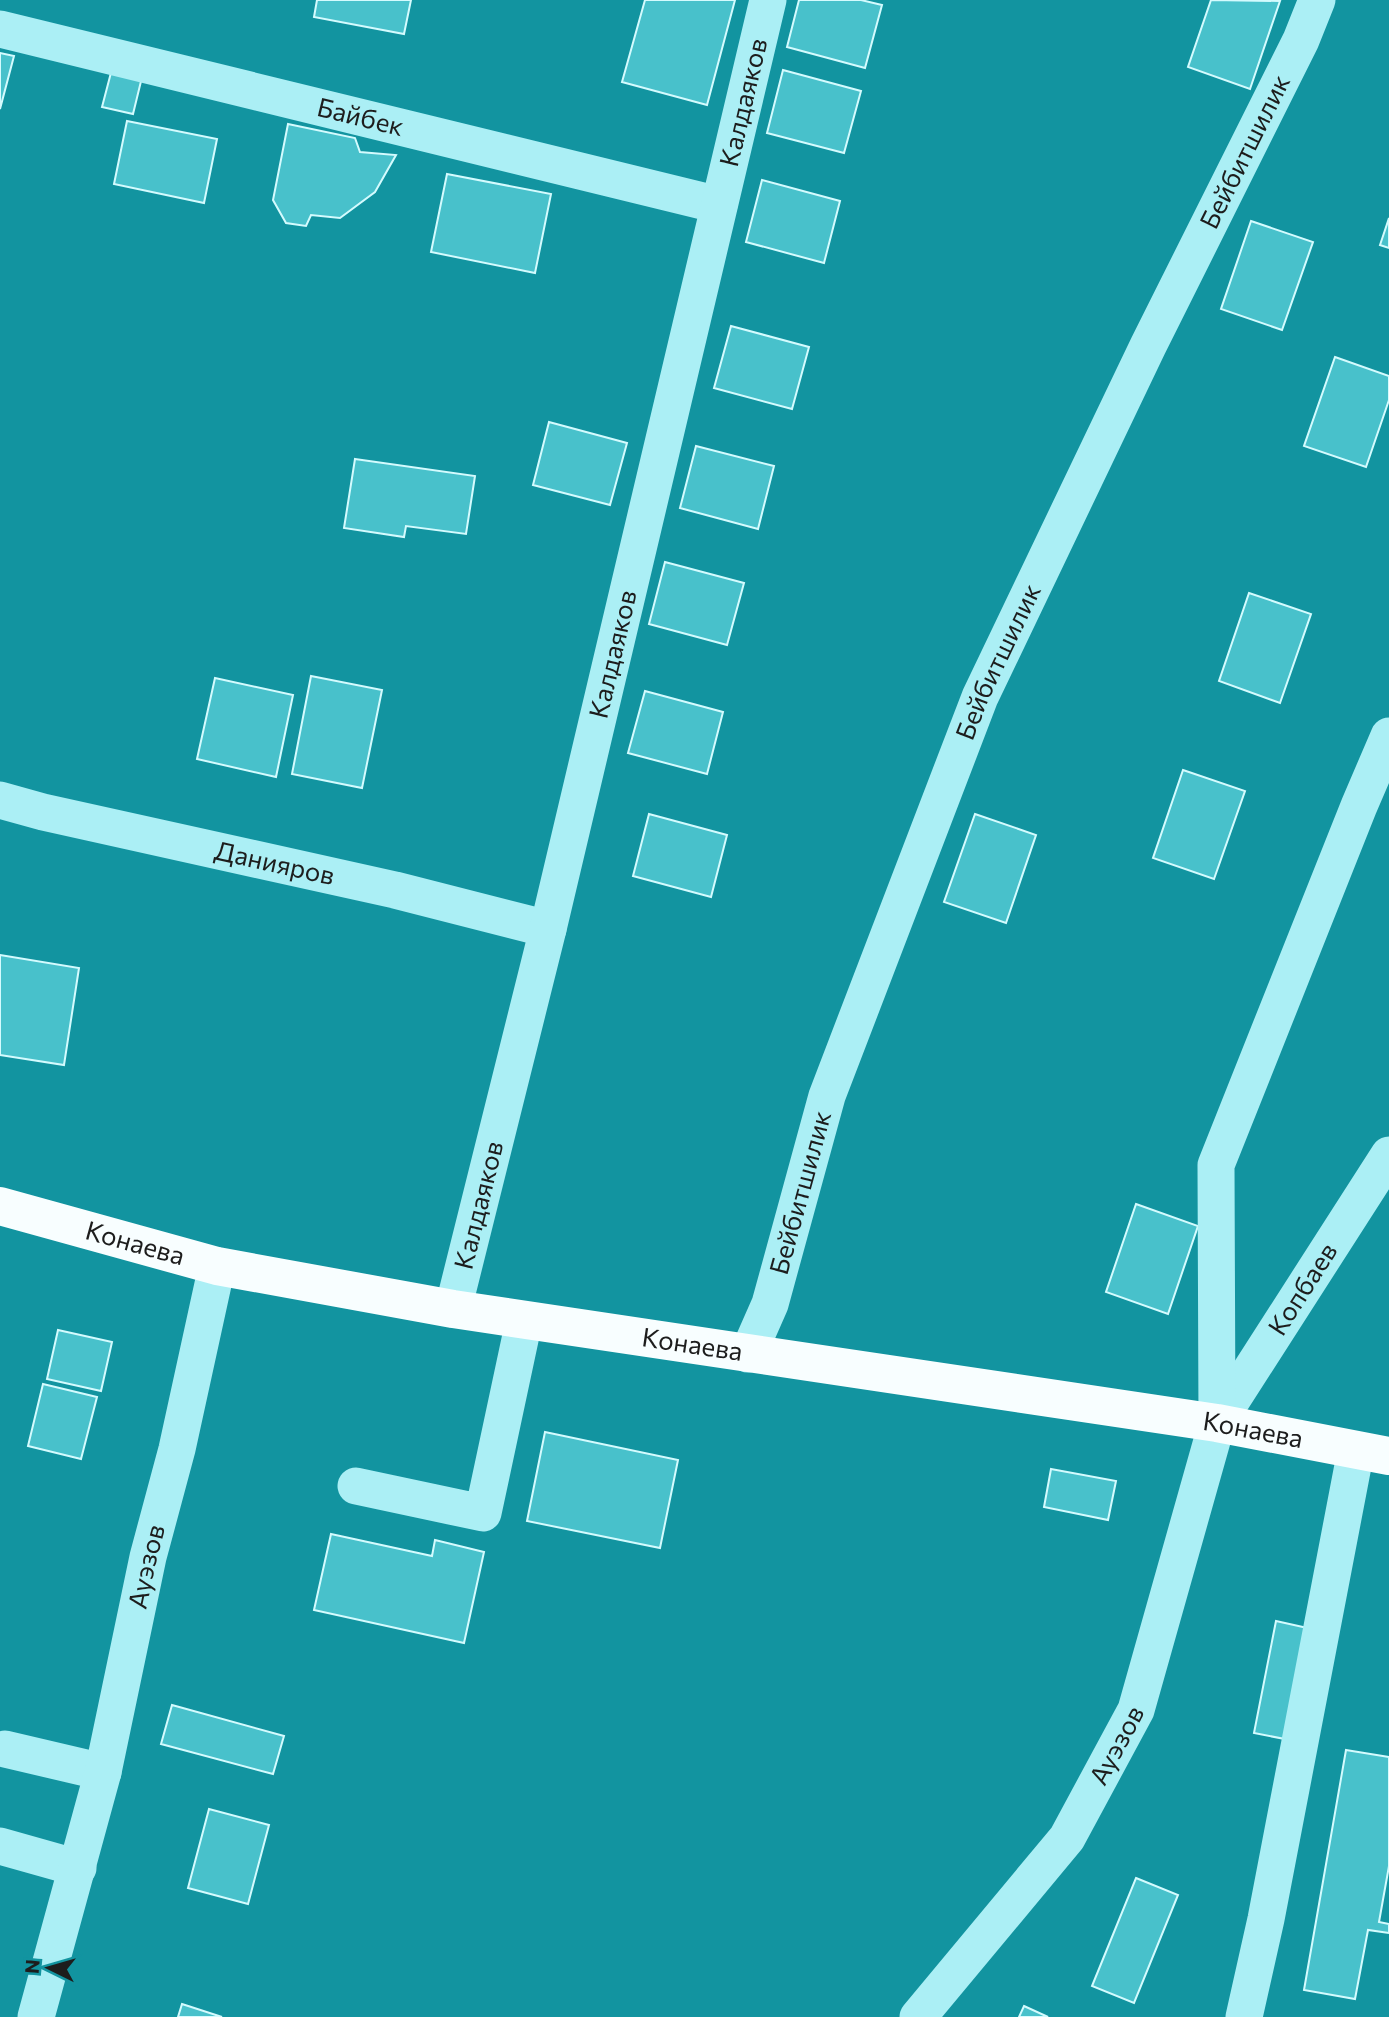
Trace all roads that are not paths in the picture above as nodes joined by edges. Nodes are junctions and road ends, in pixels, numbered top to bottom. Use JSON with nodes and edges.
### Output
{"nodes":[{"id":1,"x":768,"y":0,"type":"edge"},
{"id":2,"x":1317,"y":0,"type":"edge"},
{"id":3,"x":0,"y":29,"type":"edge"},
{"id":4,"x":719,"y":205,"type":"junction"},
{"id":5,"x":1389,"y":736,"type":"edge"},
{"id":6,"x":0,"y":800,"type":"edge"},
{"id":7,"x":548,"y":929,"type":"junction"},
{"id":8,"x":1389,"y":1154,"type":"edge"},
{"id":9,"x":0,"y":1206,"type":"edge"},
{"id":10,"x":217,"y":1266,"type":"junction"},
{"id":11,"x":453,"y":1309,"type":"junction"},
{"id":12,"x":524,"y":1321,"type":"junction"},
{"id":13,"x":748,"y":1354,"type":"junction"},
{"id":14,"x":1217,"y":1423,"type":"junction"},
{"id":15,"x":1372,"y":1453,"type":"edge"},
{"id":16,"x":356,"y":1486,"type":"dead end"},
{"id":17,"x":5,"y":1749,"type":"dead end"},
{"id":18,"x":103,"y":1772,"type":"junction"},
{"id":19,"x":0,"y":1846,"type":"edge"},
{"id":20,"x":78,"y":1868,"type":"junction"},
{"id":21,"x":36,"y":2017,"type":"edge"},
{"id":22,"x":918,"y":2017,"type":"edge"},
{"id":23,"x":1244,"y":2017,"type":"edge"}],
"edges":[{"from":1,"to":4,"type":"street","name":"Калдаяков"},
{"from":2,"to":13,"type":"street","name":"Бейбитшилик"},
{"from":3,"to":4,"type":"street","name":"Байбек"},
{"from":4,"to":7,"type":"street","name":"Калдаяков"},
{"from":5,"to":14,"type":"street"},
{"from":6,"to":7,"type":"street","name":"Данияров"},
{"from":7,"to":11,"type":"street","name":"Калдаяков"},
{"from":8,"to":14,"type":"street","name":"Копбаев"},
{"from":9,"to":10,"type":"main road","name":"Конаева"},
{"from":10,"to":11,"type":"main road","name":"Конаева"},
{"from":10,"to":18,"type":"street","name":"Ауэзов"},
{"from":11,"to":12,"type":"main road","name":"Конаева"},
{"from":12,"to":13,"type":"main road","name":"Конаева"},
{"from":12,"to":16,"type":"street"},
{"from":13,"to":14,"type":"main road","name":"Конаева"},
{"from":14,"to":15,"type":"main road","name":"Конаева"},
{"from":14,"to":22,"type":"street","name":"Ауэзов"},
{"from":15,"to":23,"type":"street"},
{"from":17,"to":18,"type":"street"},
{"from":18,"to":20,"type":"street","name":"Ауэзов"},
{"from":19,"to":20,"type":"street"},
{"from":20,"to":21,"type":"street","name":"Ауэзов"}]}
